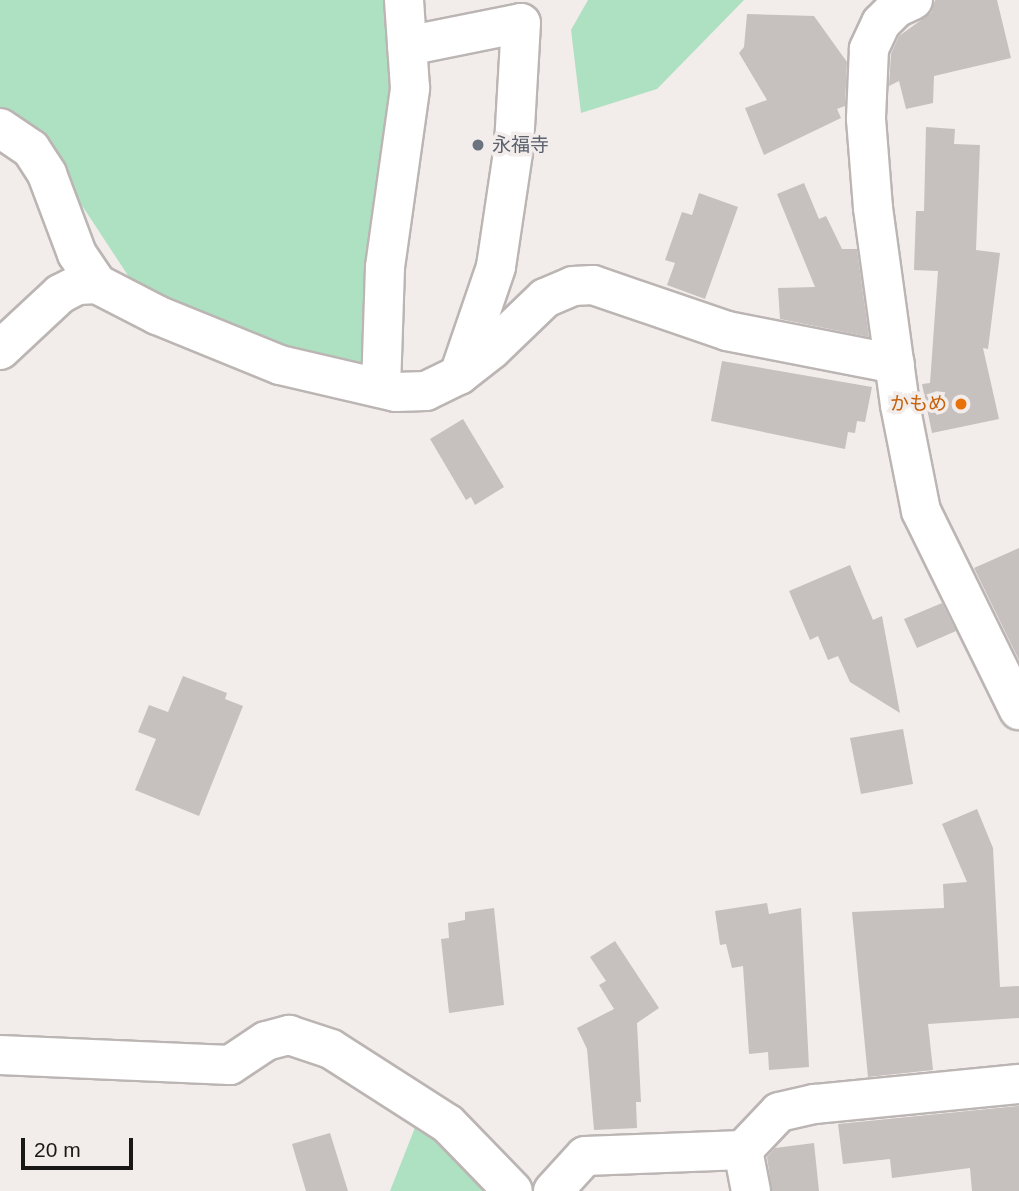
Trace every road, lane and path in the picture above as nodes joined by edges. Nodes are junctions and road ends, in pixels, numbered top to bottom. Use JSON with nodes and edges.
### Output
{"nodes":[{"id":1,"x":404,"y":0,"type":"edge"},
{"id":2,"x":913,"y":0,"type":"edge"},
{"id":3,"x":407,"y":46,"type":"junction"},
{"id":4,"x":0,"y":128,"type":"edge"},
{"id":5,"x":97,"y":284,"type":"junction"},
{"id":6,"x":0,"y":350,"type":"edge"},
{"id":7,"x":895,"y":364,"type":"junction"},
{"id":8,"x":458,"y":375,"type":"junction"},
{"id":9,"x":381,"y":388,"type":"junction"},
{"id":10,"x":1019,"y":710,"type":"edge"},
{"id":11,"x":0,"y":1055,"type":"edge"},
{"id":12,"x":1019,"y":1084,"type":"edge"},
{"id":13,"x":743,"y":1150,"type":"junction"},
{"id":14,"x":513,"y":1191,"type":"edge"},
{"id":15,"x":553,"y":1191,"type":"edge"},
{"id":16,"x":751,"y":1191,"type":"edge"}],
"edges":[{"from":1,"to":3,"type":"street"},
{"from":2,"to":7,"type":"street"},
{"from":3,"to":8,"type":"street"},
{"from":3,"to":9,"type":"street"},
{"from":4,"to":5,"type":"street"},
{"from":5,"to":6,"type":"street"},
{"from":5,"to":9,"type":"street"},
{"from":7,"to":8,"type":"street"},
{"from":7,"to":10,"type":"street"},
{"from":8,"to":9,"type":"street"},
{"from":11,"to":14,"type":"street"},
{"from":12,"to":13,"type":"street"},
{"from":13,"to":15,"type":"street"},
{"from":13,"to":16,"type":"street"}]}
